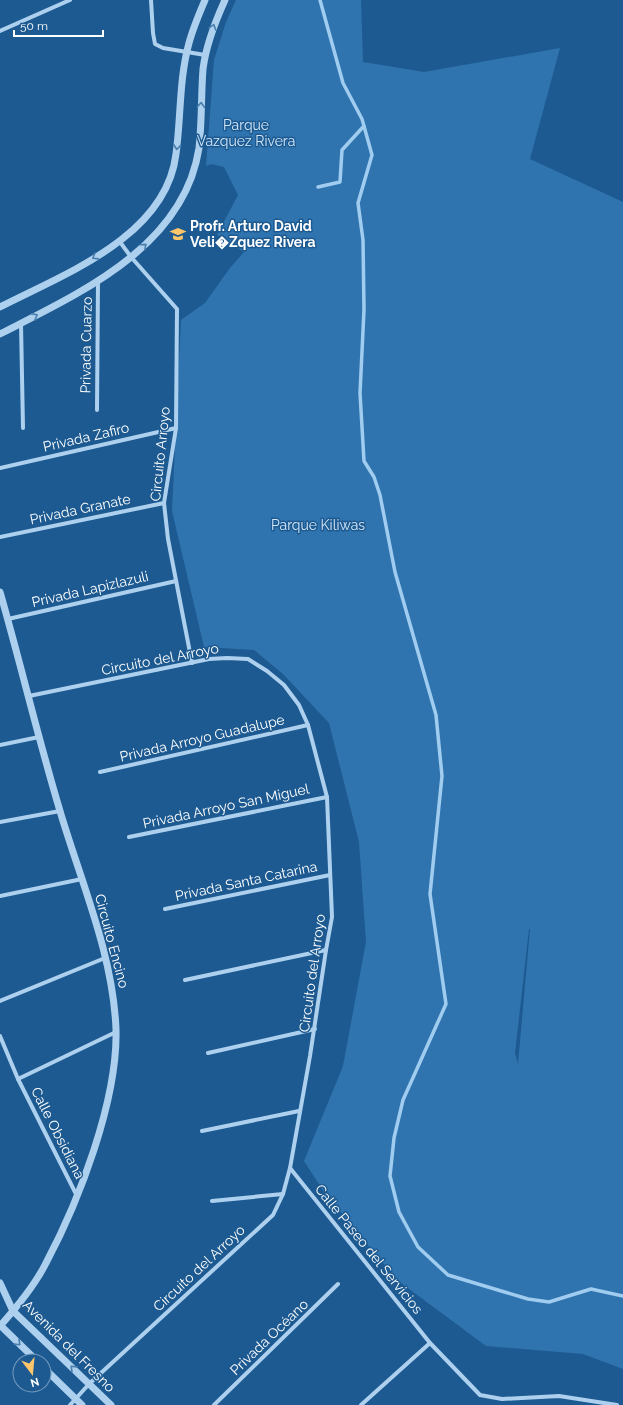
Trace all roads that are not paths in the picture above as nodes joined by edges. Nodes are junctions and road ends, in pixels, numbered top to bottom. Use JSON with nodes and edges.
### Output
{"nodes":[{"id":1,"x":70,"y":0,"type":"edge"},
{"id":2,"x":151,"y":0,"type":"edge"},
{"id":3,"x":205,"y":0,"type":"edge"},
{"id":4,"x":224,"y":0,"type":"edge"},
{"id":5,"x":0,"y":31,"type":"edge"},
{"id":6,"x":187,"y":53,"type":"junction"},
{"id":7,"x":206,"y":55,"type":"junction"},
{"id":8,"x":120,"y":242,"type":"junction"},
{"id":9,"x":131,"y":257,"type":"junction"},
{"id":10,"x":98,"y":281,"type":"junction"},
{"id":11,"x":0,"y":307,"type":"edge"},
{"id":12,"x":21,"y":323,"type":"junction"},
{"id":13,"x":0,"y":334,"type":"edge"},
{"id":14,"x":97,"y":410,"type":"dead end"},
{"id":15,"x":22,"y":428,"type":"dead end"},
{"id":16,"x":176,"y":428,"type":"junction"},
{"id":17,"x":0,"y":468,"type":"edge"},
{"id":18,"x":164,"y":503,"type":"junction"},
{"id":19,"x":0,"y":537,"type":"edge"},
{"id":20,"x":176,"y":581,"type":"junction"},
{"id":21,"x":0,"y":592,"type":"edge"},
{"id":22,"x":8,"y":619,"type":"junction"},
{"id":23,"x":192,"y":663,"type":"junction"},
{"id":24,"x":29,"y":696,"type":"junction"},
{"id":25,"x":308,"y":725,"type":"junction"},
{"id":26,"x":39,"y":737,"type":"junction"},
{"id":27,"x":0,"y":745,"type":"edge"},
{"id":28,"x":100,"y":772,"type":"dead end"},
{"id":29,"x":327,"y":797,"type":"junction"},
{"id":30,"x":60,"y":811,"type":"junction"},
{"id":31,"x":0,"y":822,"type":"edge"},
{"id":32,"x":129,"y":837,"type":"dead end"},
{"id":33,"x":330,"y":875,"type":"junction"},
{"id":34,"x":82,"y":879,"type":"junction"},
{"id":35,"x":0,"y":896,"type":"edge"},
{"id":36,"x":165,"y":909,"type":"dead end"},
{"id":37,"x":326,"y":950,"type":"junction"},
{"id":38,"x":105,"y":958,"type":"junction"},
{"id":39,"x":185,"y":980,"type":"dead end"},
{"id":40,"x":0,"y":1001,"type":"edge"},
{"id":41,"x":315,"y":1029,"type":"junction"},
{"id":42,"x":116,"y":1032,"type":"junction"},
{"id":43,"x":0,"y":1036,"type":"edge"},
{"id":44,"x":208,"y":1053,"type":"dead end"},
{"id":45,"x":18,"y":1080,"type":"junction"},
{"id":46,"x":299,"y":1111,"type":"junction"},
{"id":47,"x":202,"y":1131,"type":"dead end"},
{"id":48,"x":290,"y":1168,"type":"junction"},
{"id":49,"x":283,"y":1194,"type":"junction"},
{"id":50,"x":77,"y":1196,"type":"junction"},
{"id":51,"x":212,"y":1201,"type":"dead end"},
{"id":52,"x":0,"y":1283,"type":"edge"},
{"id":53,"x":338,"y":1284,"type":"dead end"},
{"id":54,"x":13,"y":1311,"type":"junction"},
{"id":55,"x":0,"y":1325,"type":"edge"},
{"id":56,"x":430,"y":1344,"type":"junction"},
{"id":57,"x":29,"y":1353,"type":"edge"},
{"id":58,"x":52,"y":1376,"type":"edge"},
{"id":59,"x":89,"y":1384,"type":"junction"},
{"id":60,"x":76,"y":1399,"type":"junction"},
{"id":61,"x":70,"y":1405,"type":"edge"},
{"id":62,"x":82,"y":1405,"type":"edge"},
{"id":63,"x":110,"y":1405,"type":"edge"},
{"id":64,"x":214,"y":1405,"type":"edge"},
{"id":65,"x":361,"y":1405,"type":"edge"},
{"id":66,"x":618,"y":1405,"type":"edge"}],
"edges":[{"from":1,"to":5,"type":"street"},
{"from":2,"to":6,"type":"street"},
{"from":3,"to":6,"type":"street"},
{"from":7,"to":4,"type":"street","one_way":true},
{"from":6,"to":7,"type":"street"},
{"from":6,"to":8,"type":"street","one_way":true},
{"from":9,"to":7,"type":"street","one_way":true},
{"from":8,"to":9,"type":"street","name":"Circuito Arroyo"},
{"from":8,"to":11,"type":"street","one_way":true},
{"from":9,"to":10,"type":"street"},
{"from":9,"to":16,"type":"street","name":"Circuito Arroyo"},
{"from":12,"to":10,"type":"street","one_way":true},
{"from":10,"to":14,"type":"street","name":"Privada Cuarzo"},
{"from":12,"to":13,"type":"street"},
{"from":12,"to":15,"type":"street"},
{"from":16,"to":17,"type":"street","name":"Privada Zafiro"},
{"from":16,"to":18,"type":"street","name":"Circuito Arroyo"},
{"from":18,"to":19,"type":"street","name":"Privada Granate"},
{"from":18,"to":20,"type":"street","name":"Circuito Arroyo"},
{"from":20,"to":22,"type":"street","name":"Privada Lapizlazuli"},
{"from":20,"to":23,"type":"street","name":"Circuito Arroyo"},
{"from":21,"to":22,"type":"street","name":"Circuito Encino"},
{"from":22,"to":24,"type":"street","name":"Circuito Encino"},
{"from":23,"to":24,"type":"street","name":"Circuito del Arroyo"},
{"from":23,"to":25,"type":"street","name":"Circuito del Arroyo"},
{"from":24,"to":26,"type":"street","name":"Circuito Encino"},
{"from":25,"to":28,"type":"street","name":"Privada Arroyo Guadalupe"},
{"from":25,"to":29,"type":"street","name":"Circuito del Arroyo"},
{"from":26,"to":27,"type":"street"},
{"from":26,"to":30,"type":"street","name":"Circuito Encino"},
{"from":29,"to":32,"type":"street","name":"Privada Arroyo San Miguel"},
{"from":29,"to":33,"type":"street","name":"Circuito del Arroyo"},
{"from":30,"to":31,"type":"street"},
{"from":30,"to":34,"type":"street","name":"Circuito Encino"},
{"from":33,"to":36,"type":"street","name":"Privada Santa Catarina"},
{"from":33,"to":37,"type":"street","name":"Circuito del Arroyo"},
{"from":34,"to":35,"type":"street"},
{"from":34,"to":38,"type":"street","name":"Circuito Encino"},
{"from":37,"to":39,"type":"street"},
{"from":37,"to":41,"type":"street","name":"Circuito del Arroyo"},
{"from":38,"to":40,"type":"street"},
{"from":38,"to":42,"type":"street","name":"Circuito Encino"},
{"from":41,"to":44,"type":"street"},
{"from":41,"to":46,"type":"street","name":"Circuito del Arroyo"},
{"from":42,"to":45,"type":"street","name":"Calle Obsidiana"},
{"from":42,"to":50,"type":"street","name":"Circuito Encino"},
{"from":43,"to":45,"type":"street","name":"Calle Obsidiana"},
{"from":45,"to":50,"type":"street","name":"Calle Obsidiana"},
{"from":46,"to":47,"type":"street"},
{"from":46,"to":48,"type":"street","name":"Circuito del Arroyo"},
{"from":48,"to":49,"type":"street","name":"Circuito del Arroyo"},
{"from":48,"to":56,"type":"street","name":"Calle Paseo del Servicios"},
{"from":49,"to":51,"type":"street"},
{"from":49,"to":59,"type":"street","name":"Circuito del Arroyo"},
{"from":50,"to":54,"type":"street","name":"Circuito Encino"},
{"from":52,"to":54,"type":"street","name":"Avenida del Fresno"},
{"from":53,"to":64,"type":"street","name":"Privada Océano"},
{"from":54,"to":55,"type":"street","name":"Circuito Encino"},
{"from":59,"to":54,"type":"street","name":"Avenida del Fresno","one_way":true},
{"from":55,"to":57,"type":"street","one_way":true},
{"from":56,"to":65,"type":"street"},
{"from":56,"to":66,"type":"street","name":"Calle Paseo del Servicios"},
{"from":58,"to":60,"type":"street"},
{"from":59,"to":60,"type":"street","name":"Circuito del Arroyo"},
{"from":59,"to":63,"type":"street","name":"Avenida del Fresno"},
{"from":60,"to":61,"type":"street","name":"Circuito del Arroyo"},
{"from":60,"to":62,"type":"street"}]}
